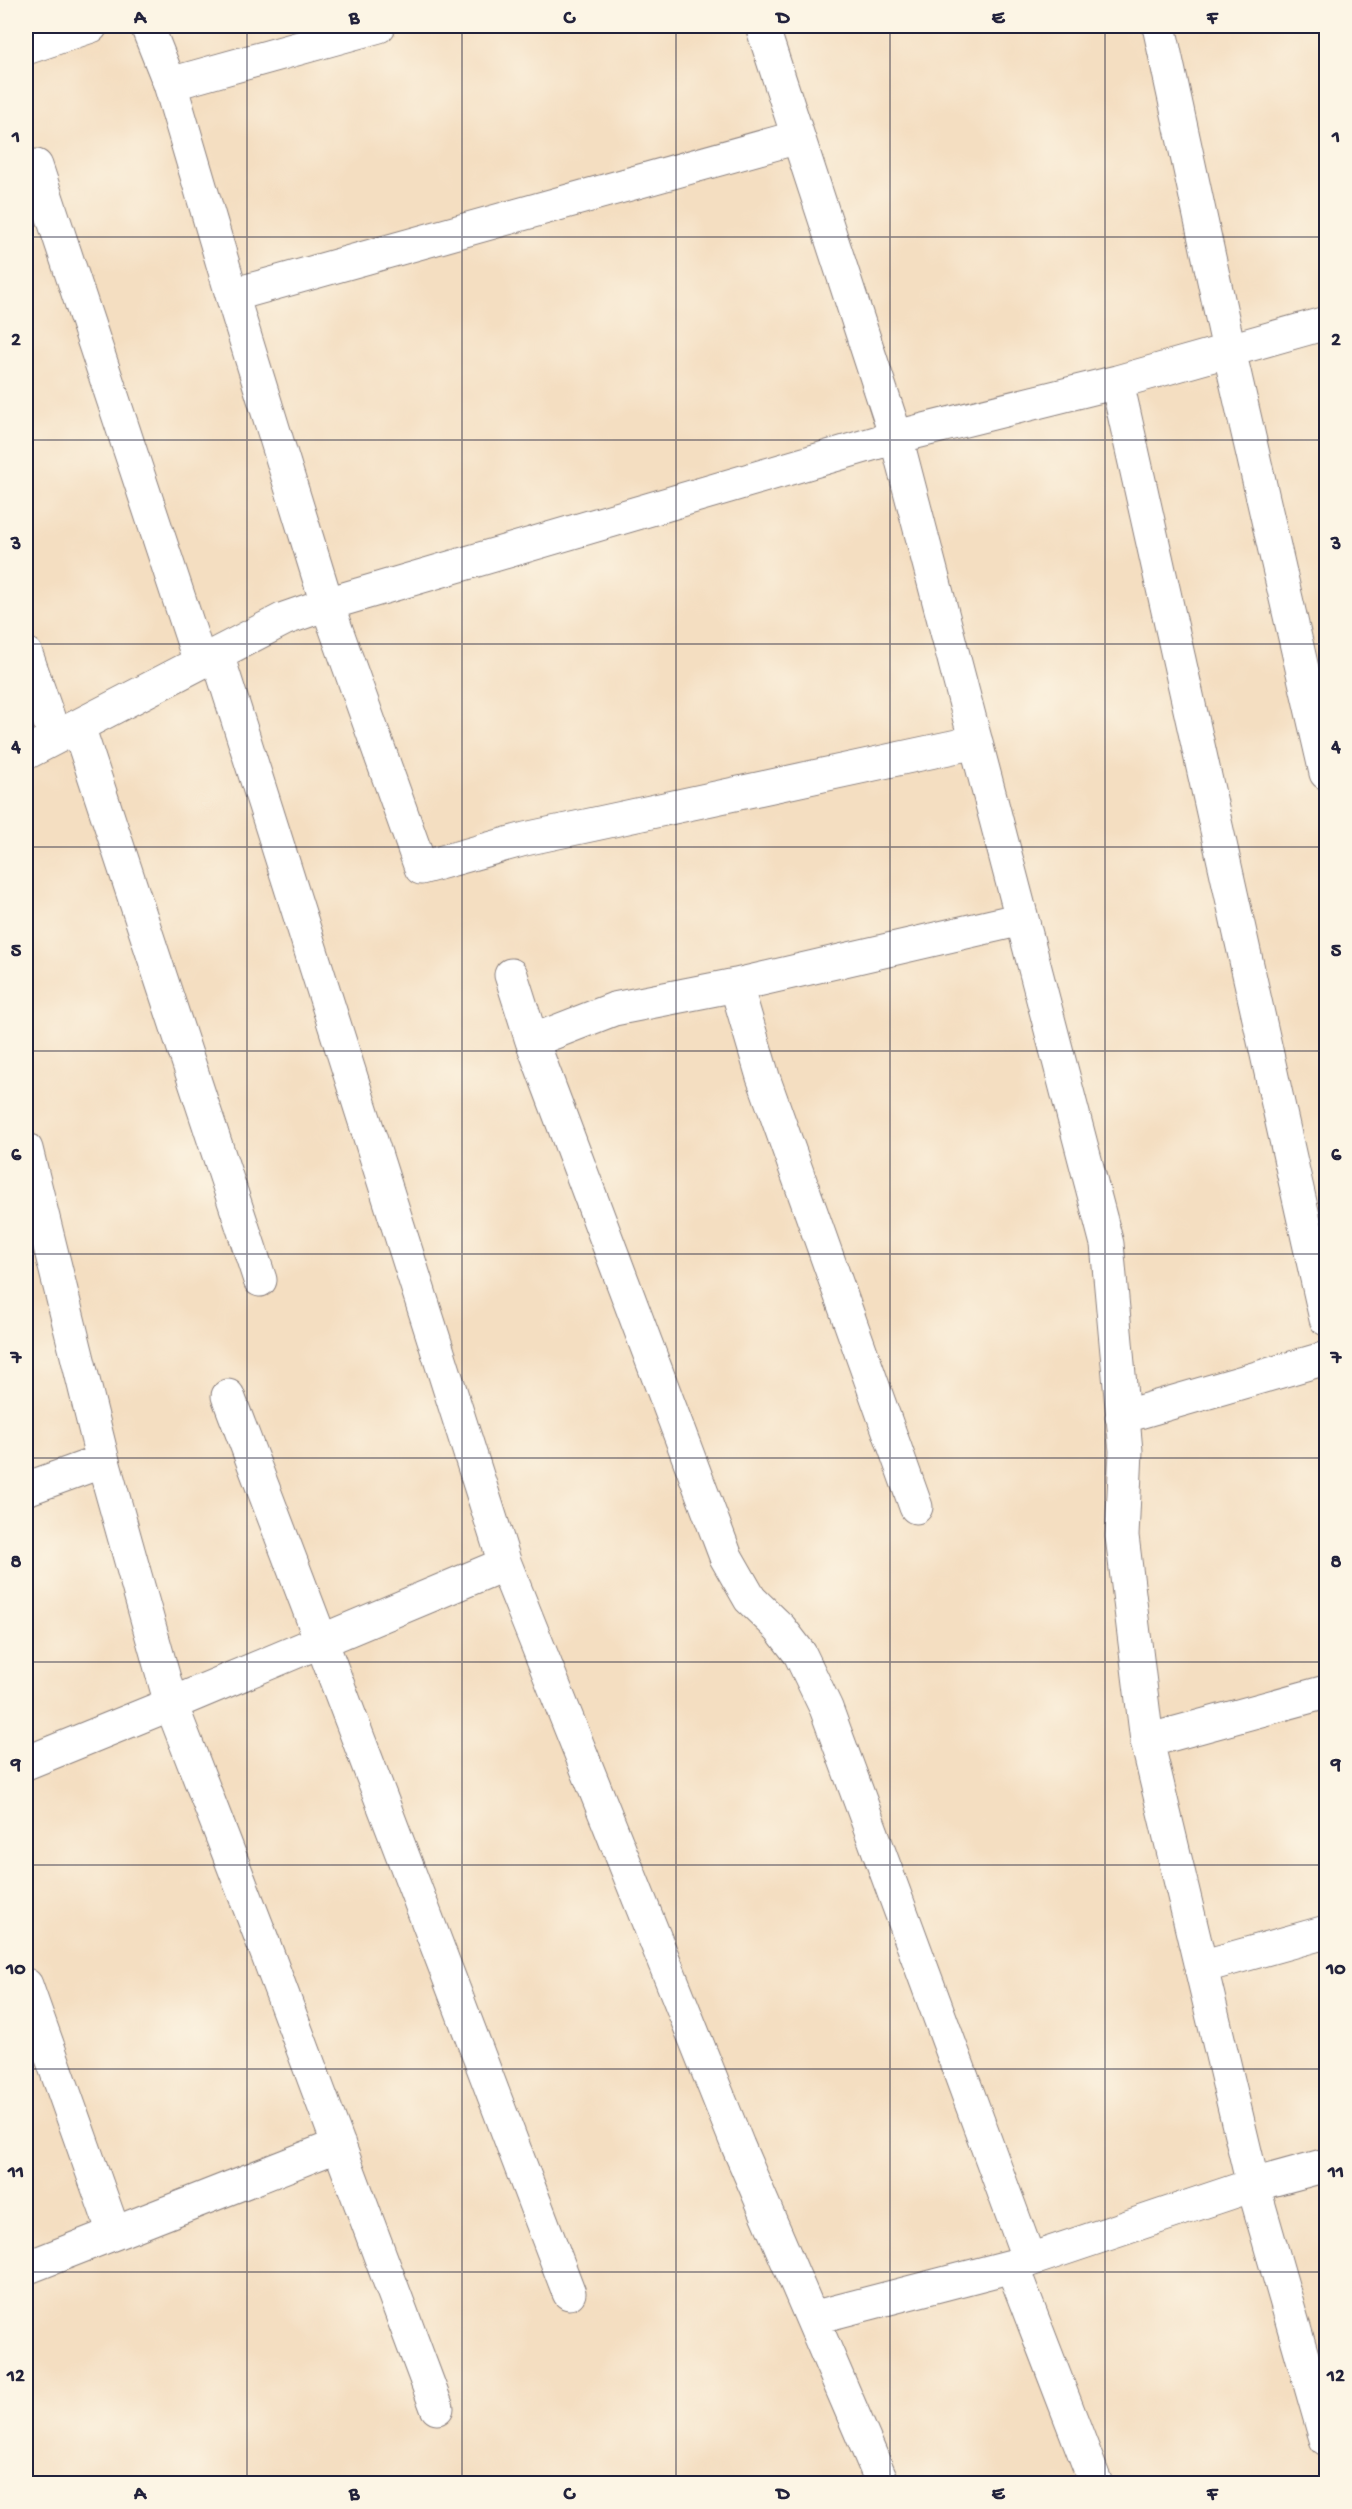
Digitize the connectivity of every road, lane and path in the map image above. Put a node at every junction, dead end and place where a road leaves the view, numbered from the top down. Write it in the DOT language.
graph roads {
  1 [pos="91,26"];
  2 [pos="147,26"];
  3 [pos="379,26"];
  4 [pos="762,26"];
  5 [pos="1159,26"];
  6 [pos="26,48"];
  7 [pos="170,84"];
  8 [pos="798,137"];
  9 [pos="36,166"];
  10 [pos="231,295"];
  11 [pos="1326,323"];
  12 [pos="1229,350"];
  13 [pos="1116,382"];
  14 [pos="896,437"];
  15 [pos="327,604"];
  16 [pos="26,654"];
  17 [pos="209,658"];
  18 [pos="66,731"];
  19 [pos="976,742"];
  20 [pos="26,753"];
  21 [pos="1326,773"];
  22 [pos="1022,919"];
  23 [pos="511,975"];
  24 [pos="736,985"];
  25 [pos="532,1041"];
  26 [pos="26,1149"];
  27 [pos="260,1280"];
  28 [pos="1326,1319"];
  29 [pos="1326,1358"];
  30 [pos="228,1396"];
  31 [pos="1122,1418"];
  32 [pos="103,1461"];
  33 [pos="26,1489"];
  34 [pos="916,1507"];
  35 [pos="505,1564"];
  36 [pos="323,1641"];
  37 [pos="1326,1692"];
  38 [pos="171,1704"];
  39 [pos="1148,1742"];
  40 [pos="26,1763"];
  41 [pos="1326,1932"];
  42 [pos="1201,1967"];
  43 [pos="26,1985"];
  44 [pos="339,2145"];
  45 [pos="1326,2164"];
  46 [pos="1253,2185"];
  47 [pos="114,2233"];
  48 [pos="1021,2263"];
  49 [pos="26,2268"];
  50 [pos="569,2293"];
  51 [pos="812,2318"];
  52 [pos="1318,2375"];
  53 [pos="437,2408"];
  54 [pos="1326,2439"];
  55 [pos="883,2484"];
  56 [pos="1096,2484"];
  1 -- 6 [label="street"];
  2 -- 7 [label="street"];
  3 -- 7 [label="street"];
  4 -- 8 [label="street"];
  5 -- 12 [label="street"];
  7 -- 10 [label="street"];
  8 -- 10 [label="street"];
  8 -- 14 [label="street"];
  9 -- 17 [label="street"];
  10 -- 15 [label="street"];
  11 -- 12 [label="street"];
  12 -- 13 [label="street"];
  12 -- 21 [label="street"];
  13 -- 14 [label="street"];
  13 -- 28 [label="street"];
  14 -- 15 [label="street"];
  14 -- 19 [label="street"];
  15 -- 17 [label="street"];
  15 -- 19 [label="street"];
  16 -- 18 [label="street"];
  17 -- 18 [label="street"];
  17 -- 35 [label="street"];
  18 -- 20 [label="street"];
  18 -- 27 [label="street"];
  19 -- 22 [label="street"];
  22 -- 24 [label="street"];
  22 -- 31 [label="street"];
  23 -- 25 [label="street"];
  24 -- 25 [label="street"];
  24 -- 34 [label="street"];
  25 -- 48 [label="street"];
  26 -- 32 [label="street"];
  29 -- 31 [label="street"];
  30 -- 36 [label="street"];
  31 -- 39 [label="street"];
  32 -- 33 [label="street"];
  32 -- 38 [label="street"];
  35 -- 36 [label="street"];
  35 -- 51 [label="street"];
  36 -- 38 [label="street"];
  36 -- 50 [label="street"];
  37 -- 39 [label="street"];
  38 -- 40 [label="street"];
  38 -- 44 [label="street"];
  39 -- 42 [label="street"];
  41 -- 42 [label="street"];
  42 -- 46 [label="street"];
  43 -- 47 [label="street"];
  44 -- 47 [label="street"];
  44 -- 53 [label="street"];
  45 -- 46 [label="street"];
  46 -- 48 [label="street"];
  46 -- 52 [label="street"];
  47 -- 49 [label="street"];
  48 -- 51 [label="street"];
  48 -- 56 [label="street"];
  51 -- 55 [label="street"];
  52 -- 54 [label="street"];
}
